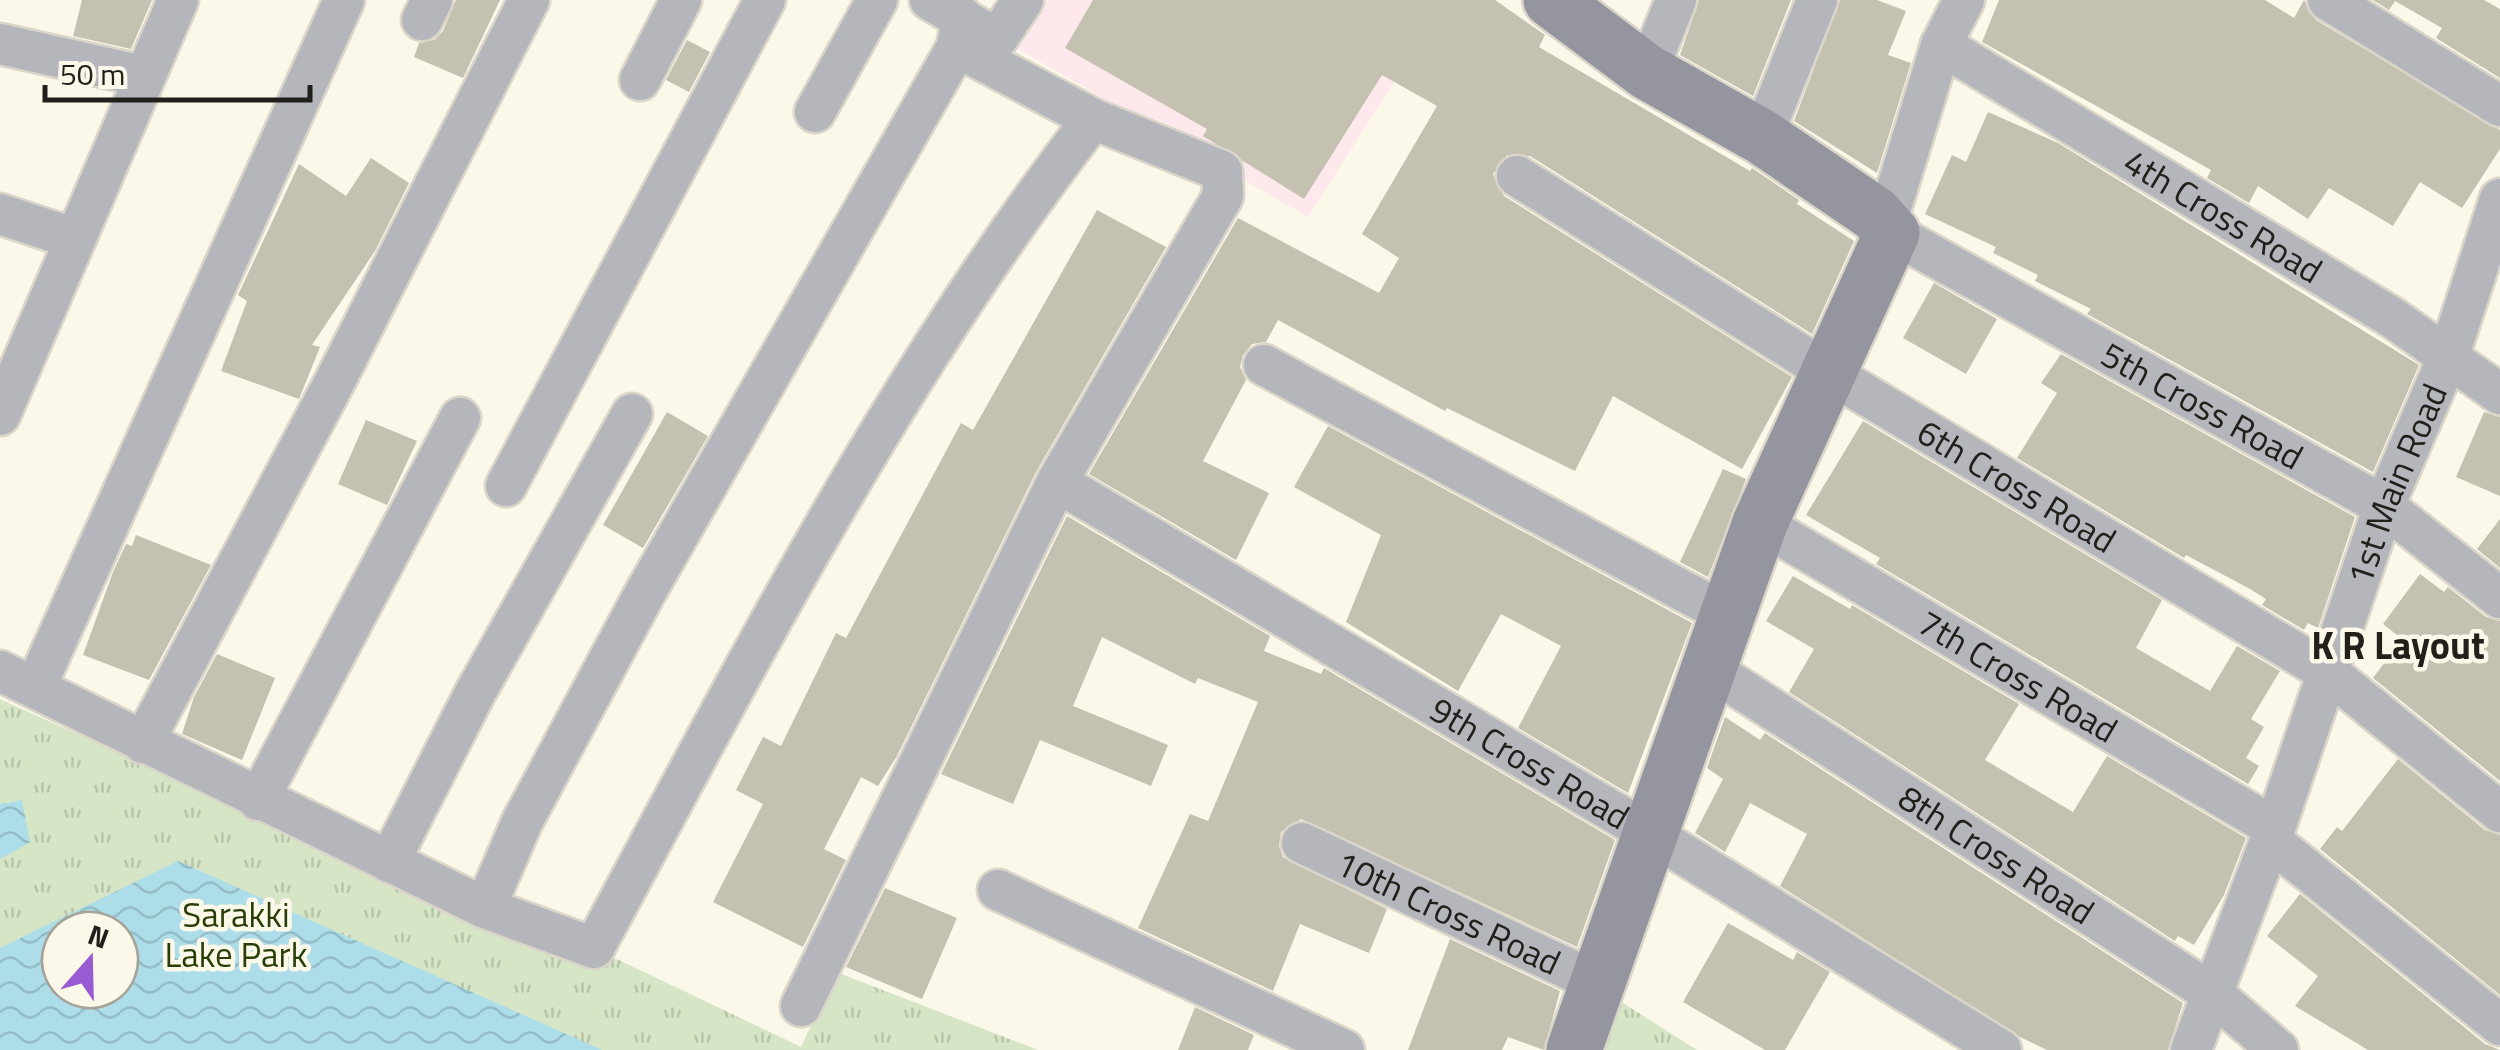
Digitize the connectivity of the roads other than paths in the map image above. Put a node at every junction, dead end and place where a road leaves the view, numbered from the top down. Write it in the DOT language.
graph roads {
  1 [pos="178,0"];
  2 [pos="344,0"];
  3 [pos="529,0"];
  4 [pos="682,0"];
  5 [pos="765,0"];
  6 [pos="877,0"];
  7 [pos="1023,0"];
  8 [pos="1551,0"];
  9 [pos="1676,0"];
  10 [pos="1817,0"];
  11 [pos="1964,0"];
  12 [pos="2328,0"];
  13 [pos="949,21"];
  14 [pos="0,44"];
  15 [pos="1941,45"];
  16 [pos="1647,72"];
  17 [pos="143,76"];
  18 [pos="640,80"];
  19 [pos="2500,106"];
  20 [pos="816,112"];
  21 [pos="1093,119"];
  22 [pos="1762,137"];
  23 [pos="1518,176"];
  24 [pos="2500,200"];
  25 [pos="0,214"];
  26 [pos="1889,228"];
  27 [pos="76,239"];
  28 [pos="2448,356"];
  29 [pos="1264,364"];
  30 [pos="9,372"];
  31 [pos="1831,374"];
  32 [pos="2500,394"];
  33 [pos="632,414"];
  34 [pos="0,415"];
  35 [pos="460,418"];
  36 [pos="1057,482"];
  37 [pos="506,486"];
  38 [pos="2384,506"];
  39 [pos="1760,523"];
  40 [pos="2500,598"];
  41 [pos="1726,614"];
  42 [pos="1707,667"];
  43 [pos="2329,674"];
  44 [pos="18,679"];
  45 [pos="143,742"];
  46 [pos="258,800"];
  47 [pos="2500,812"];
  48 [pos="1649,834"];
  49 [pos="2273,834"];
  50 [pos="1302,842"];
  51 [pos="389,862"];
  52 [pos="998,890"];
  53 [pos="485,908"];
  54 [pos="1596,982"];
  55 [pos="2213,994"];
  56 [pos="801,1006"];
  57 [pos="2500,1025"];
  58 [pos="1344,1050"];
  59 [pos="1574,1050"];
  60 [pos="2001,1050"];
  61 [pos="2191,1050"];
  62 [pos="2278,1050"];
  1 -- 17 [label="street"];
  2 -- 44 [label="street"];
  3 -- 45 [label="street"];
  4 -- 18 [label="street"];
  5 -- 37 [label="street"];
  6 -- 20 [label="street"];
  7 -- 13 [label="street"];
  8 -- 16 [label="street"];
  9 -- 16 [label="street"];
  10 -- 22 [label="street"];
  11 -- 15 [label="street"];
  12 -- 19 [label="street"];
  13 -- 21 [label="street"];
  13 -- 53 [label="street"];
  14 -- 17 [label="street"];
  15 -- 26 [label="street"];
  15 -- 28 [label="street, 4th Cross Road"];
  16 -- 22 [label="street"];
  17 -- 27 [label="street"];
  21 -- 36 [label="street"];
  21 -- 53 [label="street"];
  22 -- 26 [label="street"];
  23 -- 31 [label="street, 6th Cross Road"];
  24 -- 28 [label="street, 1st Main Road"];
  25 -- 27 [label="street"];
  26 -- 31 [label="street"];
  26 -- 38 [label="street, 5th Cross Road"];
  27 -- 30 [label="street"];
  28 -- 32 [label="street, 4th Cross Road"];
  28 -- 38 [label="street, 1st Main Road"];
  29 -- 41 [label="street"];
  30 -- 34 [label="street"];
  31 -- 39 [label="street"];
  31 -- 43 [label="street, 6th Cross Road"];
  33 -- 51 [label="street"];
  35 -- 46 [label="street"];
  36 -- 48 [label="street, 9th Cross Road"];
  36 -- 56 [label="street"];
  38 -- 40 [label="street, 5th Cross Road"];
  38 -- 43 [label="street, 1st Main Road"];
  39 -- 41 [label="street"];
  39 -- 49 [label="street, 7th Cross Road"];
  41 -- 42 [label="street"];
  42 -- 48 [label="street"];
  42 -- 55 [label="street, 8th Cross Road"];
  43 -- 47 [label="street, 6th Cross Road"];
  43 -- 49 [label="street, 1st Main Road"];
  44 -- 45 [label="street"];
  45 -- 46 [label="street"];
  46 -- 51 [label="street"];
  48 -- 54 [label="street"];
  48 -- 60 [label="street, 9th Cross Road"];
  49 -- 55 [label="street, 1st Main Road"];
  49 -- 57 [label="street, 7th Cross Road"];
  50 -- 54 [label="street, 10th Cross Road"];
  51 -- 53 [label="street"];
  52 -- 58 [label="street"];
  54 -- 59 [label="street"];
  55 -- 61 [label="street, 1st Main Road"];
  55 -- 62 [label="street, 8th Cross Road"];
}
